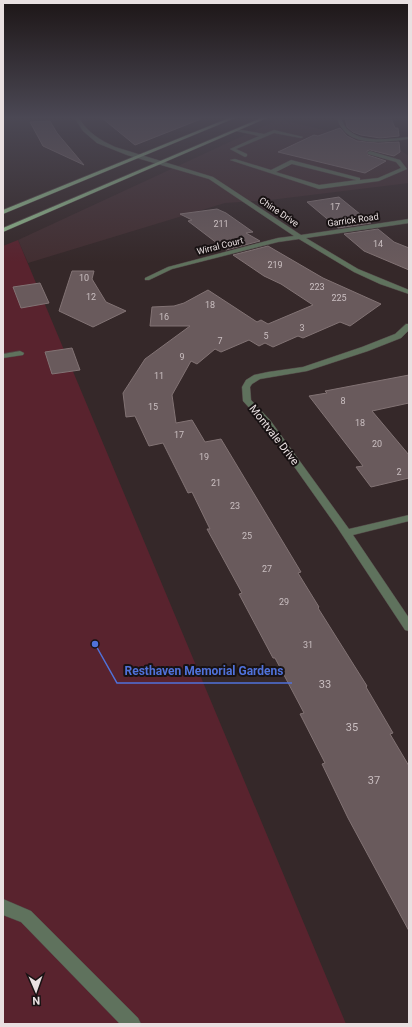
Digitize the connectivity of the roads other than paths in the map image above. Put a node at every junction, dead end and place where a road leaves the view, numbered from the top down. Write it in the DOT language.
graph roads {
  1 [pos="114,166"];
  2 [pos="154,166"];
  3 [pos="172,166"];
  4 [pos="252,166"];
  5 [pos="284,166"];
  6 [pos="306,166"];
  7 [pos="402,166"];
  8 [pos="272,172"];
  9 [pos="364,181"];
  10 [pos="3,212"];
  11 [pos="409,221"];
  12 [pos="3,230"];
  13 [pos="300,237"];
  14 [pos="147,279"];
  15 [pos="409,292"];
  16 [pos="409,326"];
  17 [pos="20,352"];
  18 [pos="3,356"];
  19 [pos="409,518"];
  20 [pos="346,533"];
  21 [pos="409,627"];
  22 [pos="3,906"];
  23 [pos="132,1024"];
  1 -- 10 [label="main road"];
  2 -- 12 [label="main road"];
  3 -- 13 [label="street, Chine Drive"];
  4 -- 8 [label="street"];
  5 -- 8 [label="street"];
  6 -- 9 [label="street"];
  7 -- 9 [label="street"];
  8 -- 9 [label="street"];
  11 -- 13 [label="street, Garrick Road"];
  13 -- 14 [label="street, Wirral Court"];
  13 -- 15 [label="street, Chine Drive"];
  16 -- 20 [label="street, Montvale Drive"];
  17 -- 18 [label="street"];
  19 -- 20 [label="street"];
  20 -- 21 [label="street, Montvale Drive"];
  22 -- 23 [label="street"];
}
